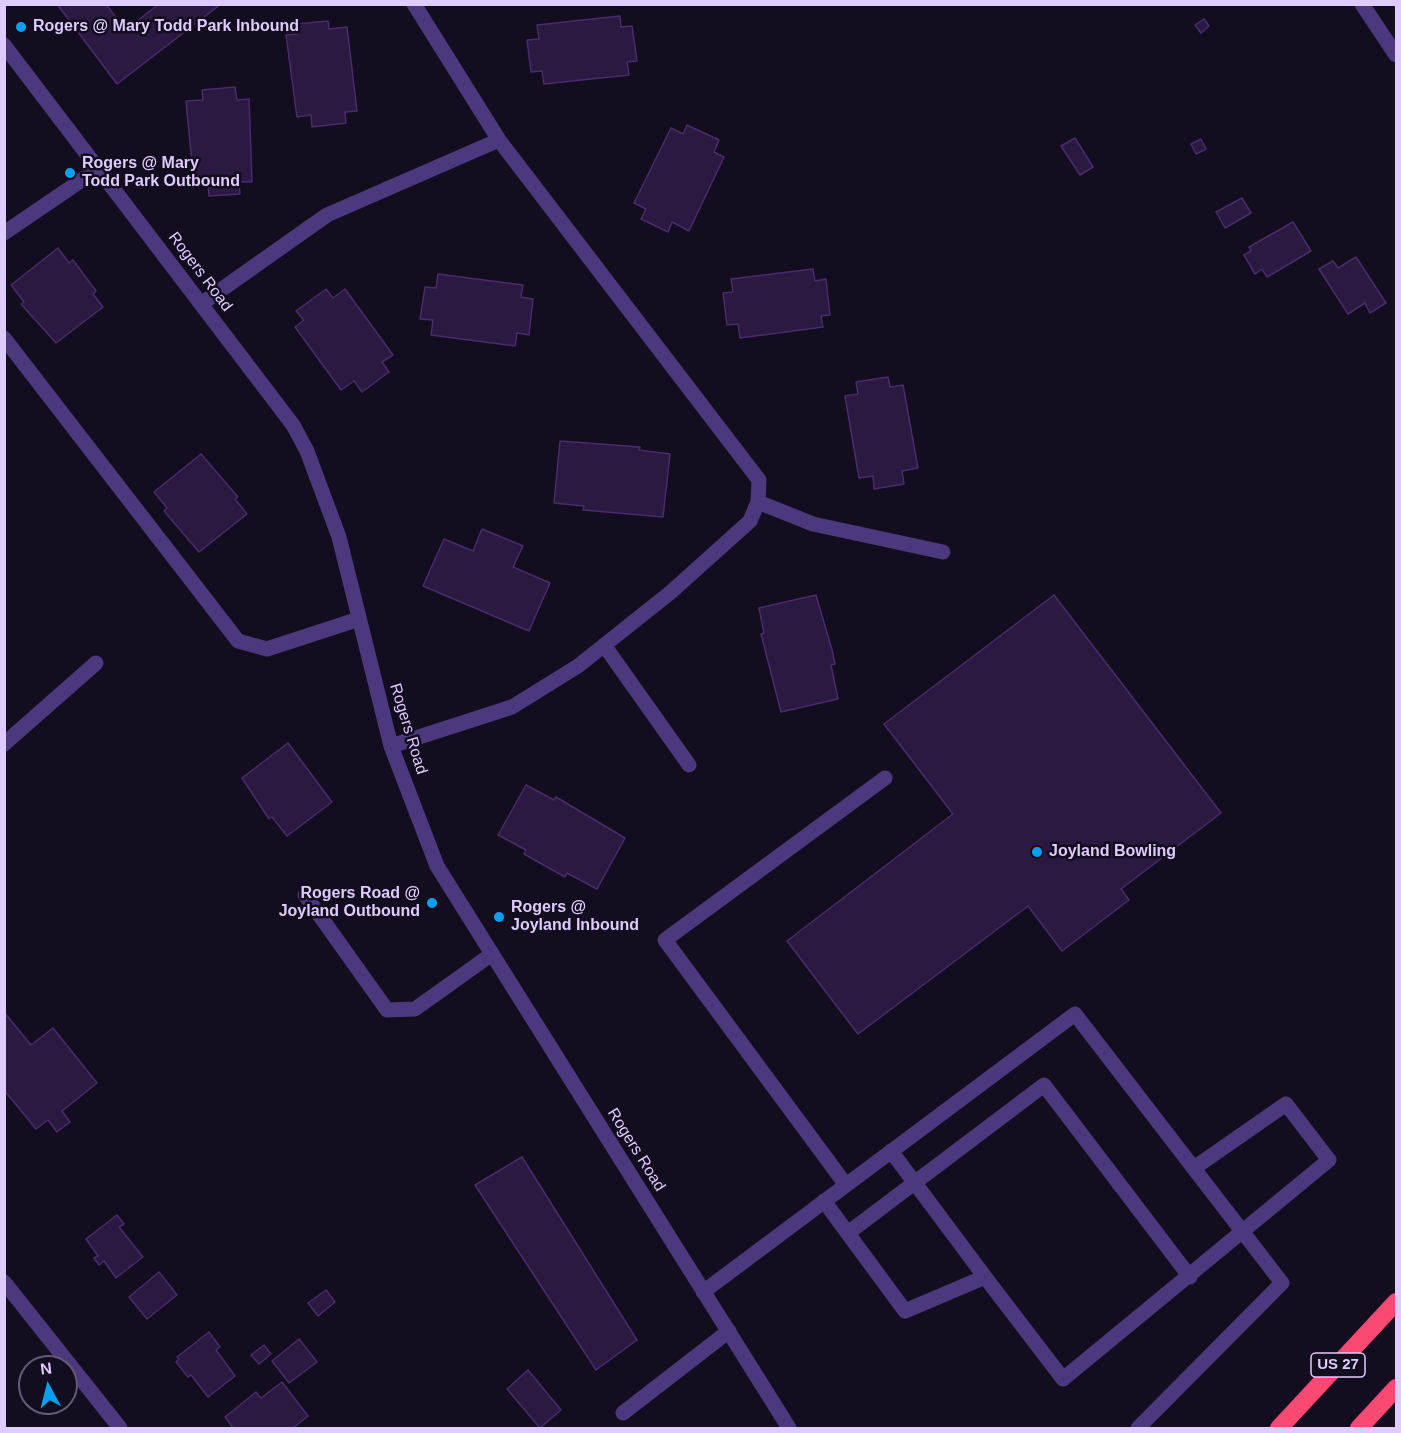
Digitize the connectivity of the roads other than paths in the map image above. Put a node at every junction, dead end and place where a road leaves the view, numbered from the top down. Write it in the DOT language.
graph roads {
  1 [pos="414,4"];
  2 [pos="1362,4"];
  3 [pos="4,45"];
  4 [pos="1396,55"];
  5 [pos="499,140"];
  6 [pos="98,169"];
  7 [pos="4,233"];
  8 [pos="201,304"];
  9 [pos="4,338"];
  10 [pos="758,502"];
  11 [pos="943,552"];
  12 [pos="359,619"];
  13 [pos="604,645"];
  14 [pos="96,663"];
  15 [pos="4,744"];
  16 [pos="391,747"];
  17 [pos="689,765"];
  18 [pos="885,778"];
  19 [pos="305,895"];
  20 [pos="492,954"];
  21 [pos="891,1151"];
  22 [pos="1194,1168"];
  23 [pos="916,1184"];
  24 [pos="846,1185"];
  25 [pos="824,1202"];
  26 [pos="848,1233"];
  27 [pos="1244,1233"];
  28 [pos="985,1277"];
  29 [pos="1190,1277"];
  30 [pos="4,1282"];
  31 [pos="703,1292"];
  32 [pos="1396,1302"];
  33 [pos="729,1331"];
  34 [pos="1396,1388"];
  35 [pos="623,1413"];
  36 [pos="120,1428"];
  37 [pos="789,1428"];
  38 [pos="1138,1428"];
  39 [pos="1279,1428"];
  40 [pos="1359,1428"];
  1 -- 5 [label="street"];
  2 -- 4 [label="street"];
  3 -- 6 [label="street, Rogers Road"];
  5 -- 8 [label="street"];
  5 -- 10 [label="street"];
  6 -- 7 [label="street"];
  6 -- 8 [label="street, Rogers Road"];
  8 -- 12 [label="street, Rogers Road"];
  9 -- 12 [label="street"];
  10 -- 11 [label="street"];
  10 -- 13 [label="street"];
  12 -- 16 [label="street, Rogers Road"];
  13 -- 16 [label="street"];
  13 -- 17 [label="street"];
  14 -- 15 [label="street"];
  16 -- 20 [label="street, Rogers Road"];
  18 -- 24 [label="street"];
  19 -- 20 [label="street"];
  20 -- 31 [label="street, Rogers Road"];
  21 -- 22 [label="street"];
  21 -- 23 [label="street"];
  21 -- 24 [label="street"];
  22 -- 27 [label="street"];
  22 -- 27 [label="street"];
  23 -- 26 [label="street"];
  23 -- 28 [label="street"];
  23 -- 29 [label="street"];
  24 -- 25 [label="street"];
  25 -- 26 [label="street"];
  25 -- 31 [label="street"];
  26 -- 28 [label="street"];
  27 -- 29 [label="street"];
  27 -- 38 [label="street"];
  28 -- 29 [label="street"];
  30 -- 36 [label="street"];
  31 -- 33 [label="street, Rogers Road"];
  32 -- 39 [label="highway, US 27"];
  33 -- 35 [label="street"];
  33 -- 37 [label="street, Rogers Road"];
  34 -- 40 [label="highway"];
}
